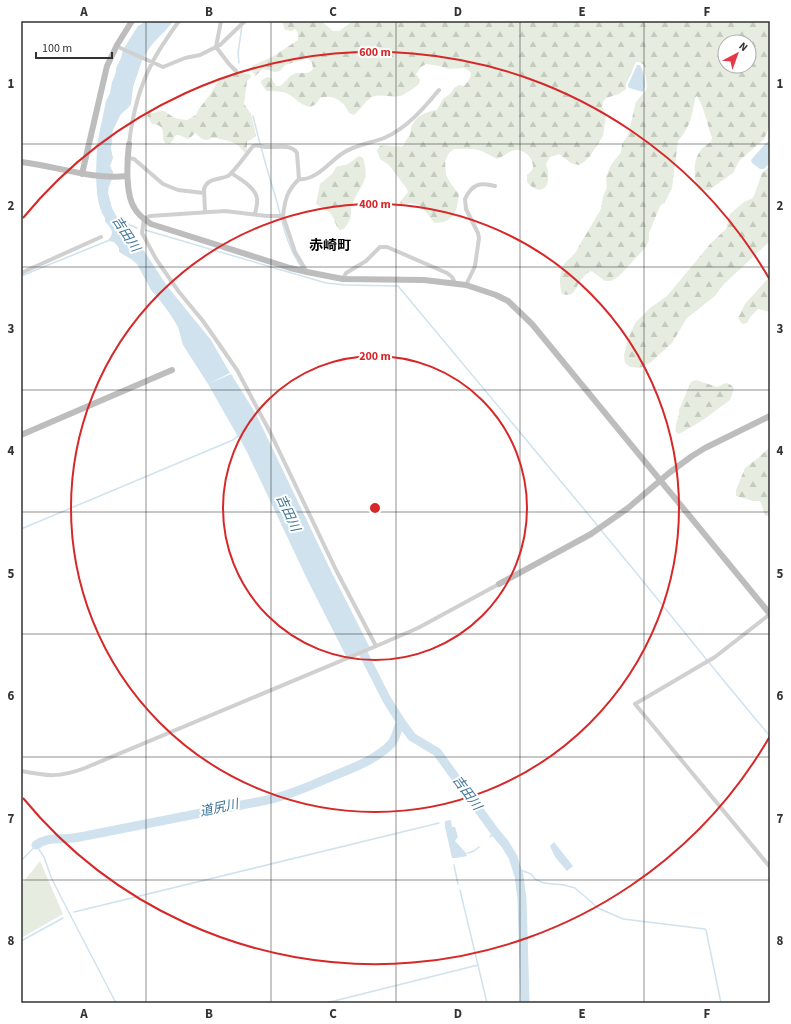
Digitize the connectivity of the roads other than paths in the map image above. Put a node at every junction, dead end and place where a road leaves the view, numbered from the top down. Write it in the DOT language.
graph roads {
  1 [pos="132,21"];
  2 [pos="179,21"];
  3 [pos="221,21"];
  4 [pos="245,22"];
  5 [pos="118,46"];
  6 [pos="216,48"];
  7 [pos="151,62"];
  8 [pos="236,71"];
  9 [pos="439,90"];
  10 [pos="129,144"];
  11 [pos="128,158"];
  12 [pos="21,162"];
  13 [pos="231,173"];
  14 [pos="82,174"];
  15 [pos="125,177"];
  16 [pos="299,179"];
  17 [pos="495,186"];
  18 [pos="204,193"];
  19 [pos="205,212"];
  20 [pos="255,214"];
  21 [pos="280,216"];
  22 [pos="144,219"];
  23 [pos="101,238"];
  24 [pos="21,272"];
  25 [pos="307,272"];
  26 [pos="343,279"];
  27 [pos="455,283"];
  28 [pos="466,285"];
  29 [pos="172,370"];
  30 [pos="770,416"];
  31 [pos="21,435"];
  32 [pos="661,481"];
  33 [pos="499,584"];
  34 [pos="770,614"];
  35 [pos="375,647"];
  36 [pos="21,771"];
  37 [pos="770,866"];
  1 -- 5 [label="street"];
  2 -- 7 [label="street"];
  3 -- 6 [label="street"];
  4 -- 6 [label="street"];
  5 -- 7 [label="street"];
  5 -- 14 [label="street"];
  6 -- 7 [label="street"];
  6 -- 8 [label="street"];
  7 -- 10 [label="street"];
  9 -- 16 [label="street"];
  10 -- 11 [label="street"];
  11 -- 15 [label="street"];
  11 -- 18 [label="street"];
  12 -- 14 [label="street"];
  13 -- 16 [label="street"];
  13 -- 18 [label="street"];
  13 -- 20 [label="street"];
  14 -- 15 [label="street"];
  15 -- 22 [label="street"];
  16 -- 21 [label="street"];
  17 -- 28 [label="street"];
  18 -- 19 [label="street"];
  19 -- 20 [label="street"];
  19 -- 22 [label="street"];
  20 -- 21 [label="street"];
  21 -- 25 [label="street"];
  22 -- 25 [label="street"];
  22 -- 35 [label="street"];
  23 -- 24 [label="street"];
  25 -- 26 [label="street"];
  26 -- 27 [label="street"];
  26 -- 27 [label="street"];
  27 -- 28 [label="street"];
  28 -- 32 [label="street"];
  29 -- 31 [label="street"];
  30 -- 32 [label="street"];
  32 -- 33 [label="street"];
  32 -- 34 [label="street"];
  33 -- 35 [label="street"];
  34 -- 37 [label="street"];
  35 -- 36 [label="street"];
}
